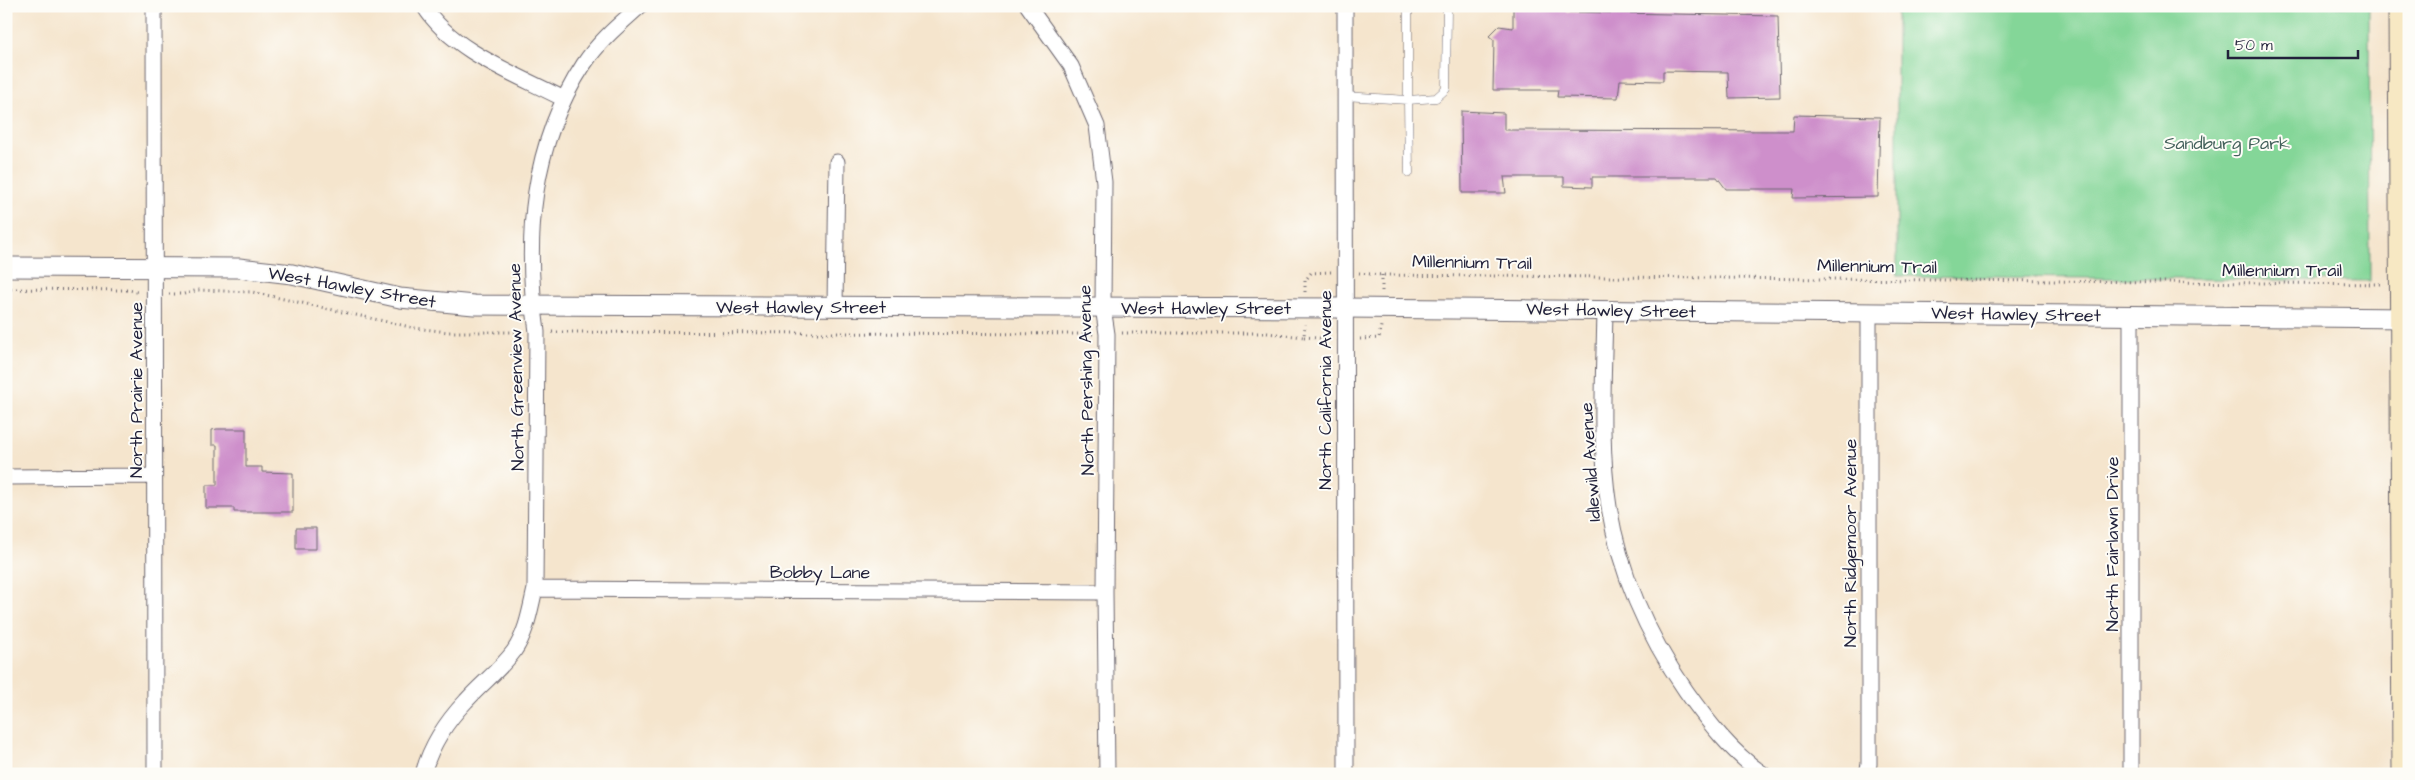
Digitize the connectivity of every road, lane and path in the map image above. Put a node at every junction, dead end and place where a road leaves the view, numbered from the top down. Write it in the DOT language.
graph roads {
  1 [pos="154,6"];
  2 [pos="424,6"];
  3 [pos="640,6"];
  4 [pos="1028,6"];
  5 [pos="1344,6"];
  6 [pos="1408,6"];
  7 [pos="1447,6"];
  8 [pos="2400,6"];
  9 [pos="1344,96"];
  10 [pos="564,98"];
  11 [pos="1408,100"];
  12 [pos="837,162"];
  13 [pos="1409,173"];
  14 [pos="154,266"];
  15 [pos="6,267"];
  16 [pos="1321,272"];
  17 [pos="1372,273"];
  18 [pos="1382,275"];
  19 [pos="1305,281"];
  20 [pos="1382,283"];
  21 [pos="2381,284"];
  22 [pos="533,306"];
  23 [pos="835,307"];
  24 [pos="1103,307"];
  25 [pos="1344,308"];
  26 [pos="1605,310"];
  27 [pos="1869,312"];
  28 [pos="2131,315"];
  29 [pos="2405,318"];
  30 [pos="1381,332"];
  31 [pos="1304,337"];
  32 [pos="1320,339"];
  33 [pos="1373,339"];
  34 [pos="154,476"];
  35 [pos="6,477"];
  36 [pos="535,589"];
  37 [pos="1105,592"];
  38 [pos="155,774"];
  39 [pos="423,774"];
  40 [pos="1107,774"];
  41 [pos="1346,774"];
  42 [pos="1763,774"];
  43 [pos="1867,774"];
  44 [pos="2131,774"];
  45 [pos="2403,774"];
  1 -- 14 [label="street, North Prairie Avenue"];
  2 -- 10 [label="street"];
  3 -- 10 [label="street, North Greenview Avenue"];
  4 -- 24 [label="street, North Pershing Avenue"];
  5 -- 9 [label="street, North California Avenue"];
  6 -- 11 [label="lane"];
  7 -- 11 [label="lane"];
  8 -- 29 [label="main road"];
  9 -- 11 [label="lane"];
  9 -- 25 [label="street, North California Avenue"];
  10 -- 22 [label="street, North Greenview Avenue"];
  11 -- 13 [label="lane"];
  12 -- 23 [label="street"];
  14 -- 15 [label="street, West Hawley Street"];
  14 -- 22 [label="street, West Hawley Street"];
  14 -- 34 [label="street, North Prairie Avenue"];
  16 -- 19 [label="path"];
  17 -- 18 [label="path, Millennium Trail"];
  18 -- 20 [label="path"];
  18 -- 21 [label="path, Millennium Trail"];
  22 -- 23 [label="street, West Hawley Street"];
  22 -- 36 [label="street, North Greenview Avenue"];
  23 -- 24 [label="street, West Hawley Street"];
  24 -- 25 [label="street, West Hawley Street"];
  24 -- 37 [label="street, North Pershing Avenue"];
  25 -- 26 [label="street, West Hawley Street"];
  25 -- 41 [label="street, North California Avenue"];
  26 -- 27 [label="street, West Hawley Street"];
  26 -- 42 [label="street, Idlewild Avenue"];
  27 -- 28 [label="street, West Hawley Street"];
  27 -- 43 [label="street, North Ridgemoor Avenue"];
  28 -- 29 [label="street, West Hawley Street"];
  28 -- 44 [label="street, North Fairlawn Drive"];
  29 -- 45 [label="main road"];
  30 -- 33 [label="path"];
  31 -- 32 [label="path"];
  34 -- 35 [label="street"];
  34 -- 38 [label="street, North Prairie Avenue"];
  36 -- 37 [label="street, Bobby Lane"];
  36 -- 39 [label="street, North Greenview Avenue"];
  37 -- 40 [label="street, North Pershing Avenue"];
}
